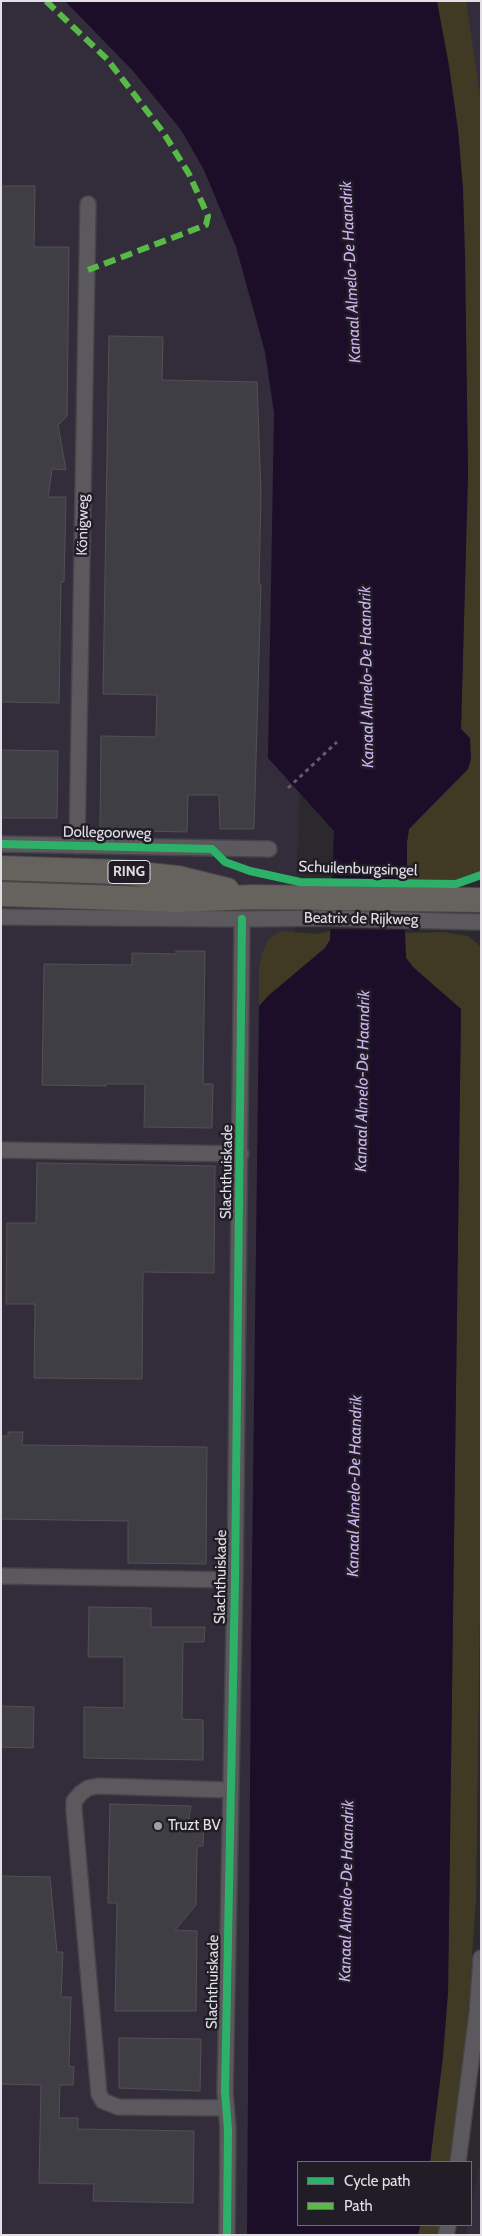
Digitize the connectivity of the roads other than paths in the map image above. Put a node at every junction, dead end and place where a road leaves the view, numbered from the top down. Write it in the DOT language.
graph roads {
  1 [pos="88,204"];
  2 [pos="1,844"];
  3 [pos="76,846"];
  4 [pos="269,849"];
  5 [pos="1,868"];
  6 [pos="1,894"];
  7 [pos="253,897"];
  8 [pos="481,900"];
  9 [pos="325,908"];
  10 [pos="414,909"];
  11 [pos="1,917"];
  12 [pos="242,920"];
  13 [pos="481,922"];
  14 [pos="1,1150"];
  15 [pos="241,1154"];
  16 [pos="1,1576"];
  17 [pos="235,1580"];
  18 [pos="230,1790"];
  19 [pos="481,1958"];
  20 [pos="226,2108"];
  21 [pos="458,2161"];
  22 [pos="227,2235"];
  1 -- 3 [label="street, Königweg"];
  2 -- 3 [label="street, Dollegoorweg"];
  3 -- 4 [label="street, Dollegoorweg"];
  5 -- 7 [label="main road, Schuilenburgsingel / RING"];
  6 -- 7 [label="main road, Schuilenburgsingel / RING"];
  7 -- 9 [label="main road, Schuilenburgsingel / RING"];
  8 -- 10 [label="main road, Schuilenburgsingel / RING"];
  9 -- 10 [label="main road, Schuilenburgsingel / RING"];
  9 -- 12 [label="street, Beatrix de Rijkweg"];
  10 -- 13 [label="street, Beatrix de Rijkweg"];
  11 -- 12 [label="street"];
  12 -- 15 [label="street, Slachthuiskade"];
  14 -- 15 [label="street, Slachthuiskade"];
  15 -- 17 [label="street, Slachthuiskade"];
  16 -- 17 [label="street, Slachthuiskade"];
  17 -- 18 [label="street, Slachthuiskade"];
  18 -- 20 [label="street, Slachthuiskade"];
  18 -- 20 [label="street"];
  19 -- 21 [label="street"];
  20 -- 22 [label="street, Slachthuiskade"];
}
